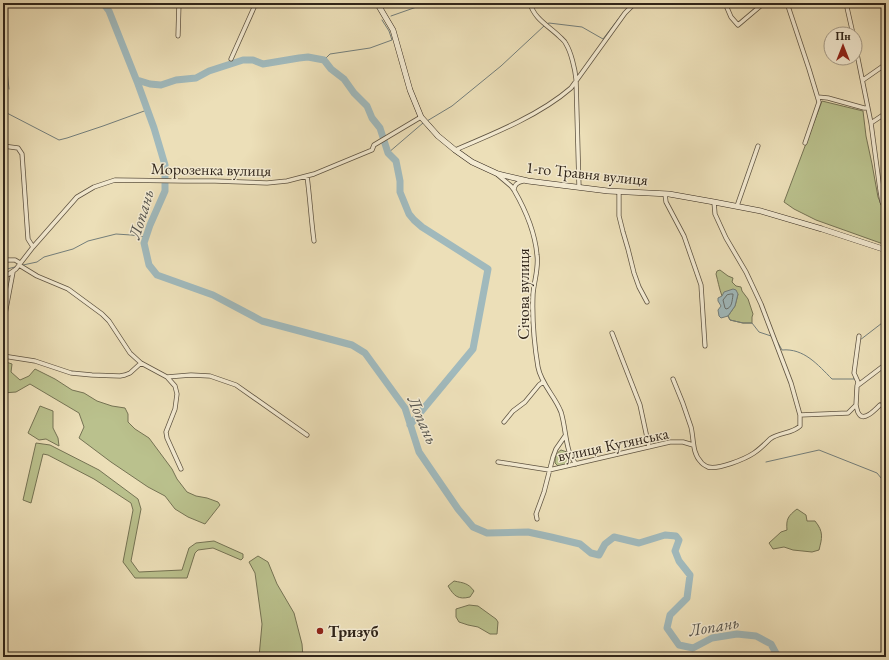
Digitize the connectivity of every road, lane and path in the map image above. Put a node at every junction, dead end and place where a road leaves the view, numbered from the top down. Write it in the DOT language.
graph roads {
  1 [pos="179,3"];
  2 [pos="256,3"];
  3 [pos="377,3"];
  4 [pos="530,3"];
  5 [pos="635,3"];
  6 [pos="724,3"];
  7 [pos="764,3"];
  8 [pos="787,3"];
  9 [pos="846,3"];
  10 [pos="851,26"];
  11 [pos="178,36"];
  12 [pos="231,59"];
  13 [pos="886,64"];
  14 [pos="860,66"];
  15 [pos="576,79"];
  16 [pos="863,80"];
  17 [pos="818,97"];
  18 [pos="868,108"];
  19 [pos="886,113"];
  20 [pos="421,117"];
  21 [pos="871,123"];
  22 [pos="805,143"];
  23 [pos="3,146"];
  24 [pos="758,146"];
  25 [pos="455,150"];
  26 [pos="498,174"];
  27 [pos="307,176"];
  28 [pos="525,180"];
  29 [pos="886,185"];
  30 [pos="579,187"];
  31 [pos="514,190"];
  32 [pos="880,190"];
  33 [pos="619,192"];
  34 [pos="665,194"];
  35 [pos="714,202"];
  36 [pos="737,206"];
  37 [pos="886,210"];
  38 [pos="314,241"];
  39 [pos="33,247"];
  40 [pos="886,250"];
  41 [pos="3,260"];
  42 [pos="20,264"];
  43 [pos="12,272"];
  44 [pos="3,278"];
  45 [pos="647,302"];
  46 [pos="3,325"];
  47 [pos="612,333"];
  48 [pos="859,336"];
  49 [pos="705,346"];
  50 [pos="3,356"];
  51 [pos="141,364"];
  52 [pos="886,364"];
  53 [pos="167,377"];
  54 [pos="673,379"];
  55 [pos="543,382"];
  56 [pos="857,386"];
  57 [pos="856,405"];
  58 [pos="880,405"];
  59 [pos="800,415"];
  60 [pos="504,422"];
  61 [pos="307,435"];
  62 [pos="566,436"];
  63 [pos="693,445"];
  64 [pos="649,447"];
  65 [pos="498,462"];
  66 [pos="576,464"];
  67 [pos="181,469"];
  68 [pos="549,470"];
  69 [pos="537,519"];
  1 -- 11 [label="street"];
  2 -- 12 [label="street"];
  3 -- 20 [label="street, 1-го Травня вулиця"];
  4 -- 15 [label="street"];
  5 -- 15 [label="street"];
  6 -- 7 [label="street"];
  8 -- 17 [label="street"];
  9 -- 10 [label="street"];
  13 -- 16 [label="street"];
  14 -- 16 [label="street"];
  15 -- 25 [label="street"];
  15 -- 30 [label="street"];
  16 -- 18 [label="street"];
  17 -- 18 [label="street"];
  17 -- 22 [label="street"];
  18 -- 21 [label="street"];
  19 -- 21 [label="street"];
  20 -- 25 [label="street, 1-го Травня вулиця"];
  20 -- 27 [label="street, Морозенка вулиця"];
  21 -- 32 [label="street"];
  23 -- 39 [label="street"];
  24 -- 36 [label="street"];
  25 -- 26 [label="street, 1-го Травня вулиця"];
  26 -- 28 [label="street, 1-го Травня вулиця"];
  26 -- 31 [label="street, Січова вулиця"];
  27 -- 38 [label="street"];
  27 -- 39 [label="street, Морозенка вулиця"];
  28 -- 30 [label="street, 1-го Травня вулиця"];
  28 -- 31 [label="street"];
  29 -- 32 [label="street"];
  30 -- 33 [label="street, 1-го Травня вулиця"];
  31 -- 55 [label="street, Січова вулиця"];
  32 -- 37 [label="street"];
  33 -- 34 [label="street, 1-го Травня вулиця"];
  33 -- 45 [label="street"];
  34 -- 35 [label="street, 1-го Травня вулиця"];
  34 -- 49 [label="street"];
  35 -- 36 [label="street, 1-го Травня вулиця"];
  35 -- 59 [label="street"];
  36 -- 40 [label="street, 1-го Травня вулиця"];
  39 -- 42 [label="street, Морозенка вулиця"];
  41 -- 42 [label="street"];
  42 -- 43 [label="street, Морозенка вулиця"];
  42 -- 51 [label="street"];
  43 -- 44 [label="street, Морозенка вулиця"];
  43 -- 46 [label="street"];
  47 -- 64 [label="street"];
  48 -- 56 [label="street"];
  50 -- 51 [label="street"];
  51 -- 53 [label="street"];
  52 -- 56 [label="street"];
  53 -- 61 [label="street"];
  53 -- 67 [label="street"];
  54 -- 63 [label="street"];
  55 -- 60 [label="street"];
  55 -- 62 [label="street, Січова вулиця"];
  56 -- 57 [label="street"];
  57 -- 58 [label="street"];
  57 -- 59 [label="street"];
  59 -- 63 [label="street, вулиця Кутянська"];
  62 -- 66 [label="street, Січова вулиця"];
  62 -- 68 [label="street"];
  63 -- 64 [label="street, вулиця Кутянська"];
  64 -- 66 [label="street, вулиця Кутянська"];
  65 -- 68 [label="street, вулиця Кутянська"];
  66 -- 68 [label="street, вулиця Кутянська"];
  68 -- 69 [label="street"];
}
